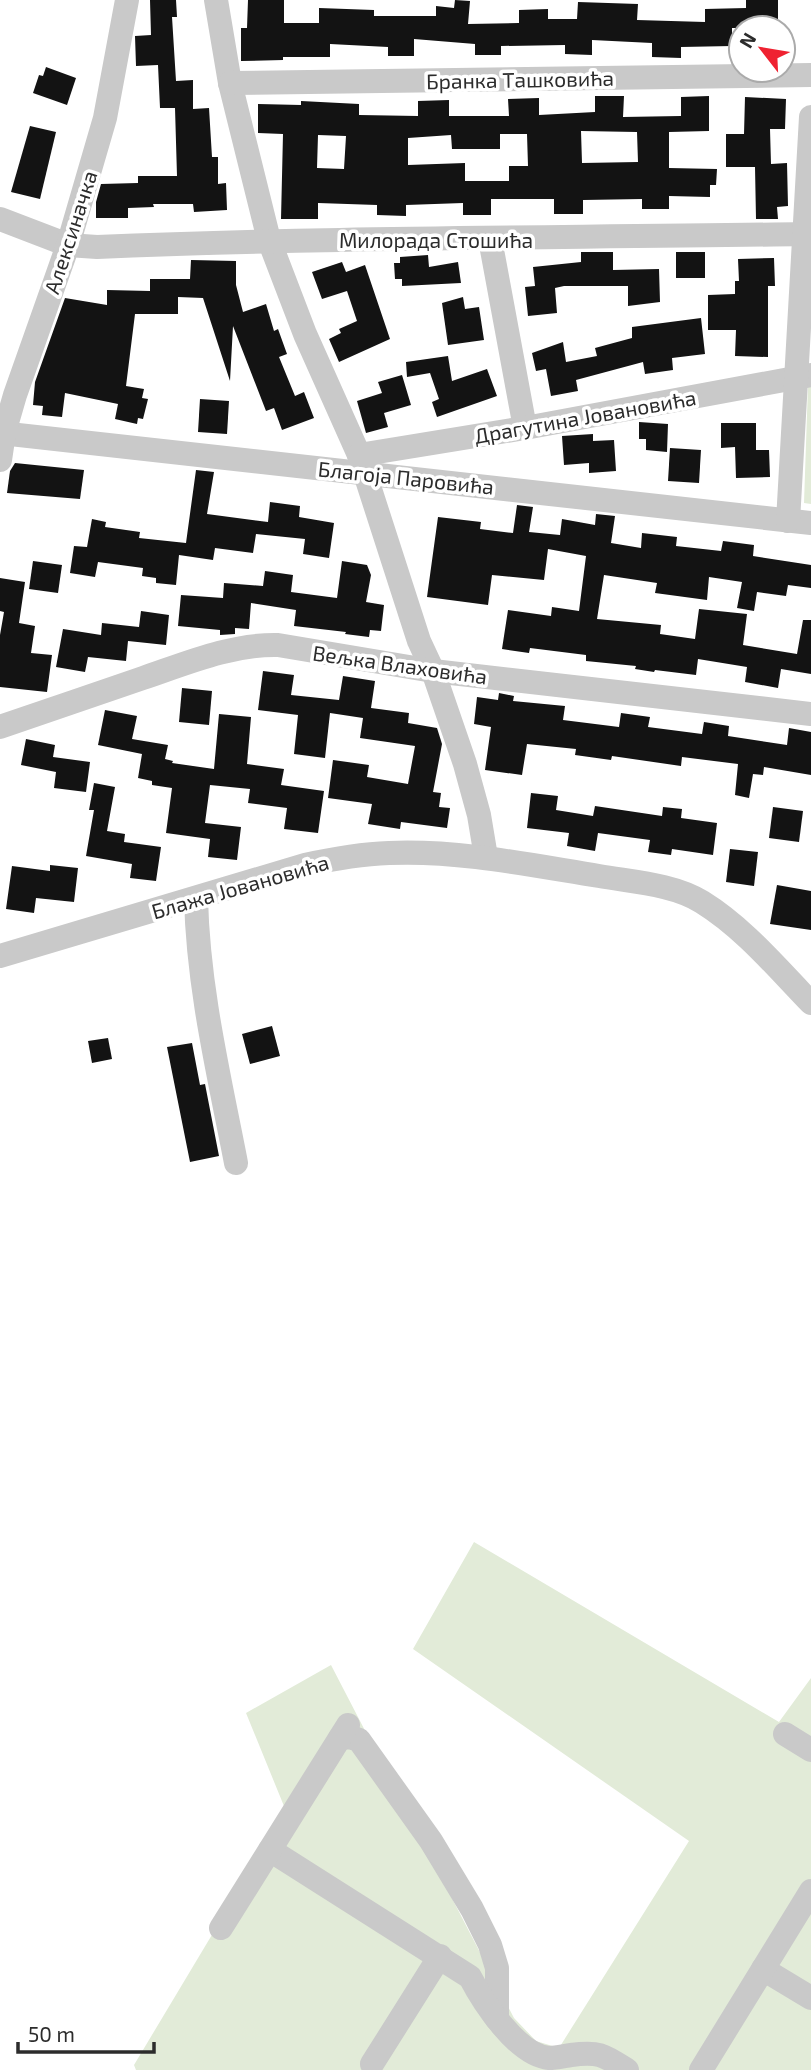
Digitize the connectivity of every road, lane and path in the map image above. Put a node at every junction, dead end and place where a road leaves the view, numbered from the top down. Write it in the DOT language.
graph roads {
  1 [pos="127,0"];
  2 [pos="216,0"];
  3 [pos="811,75"];
  4 [pos="230,83"];
  5 [pos="811,117"];
  6 [pos="0,219"];
  7 [pos="804,234"];
  8 [pos="490,239"];
  9 [pos="269,240"];
  10 [pos="68,245"];
  11 [pos="804,377"];
  12 [pos="525,428"];
  13 [pos="2,433"];
  14 [pos="0,460"];
  15 [pos="362,464"];
  16 [pos="800,522"];
  17 [pos="433,671"];
  18 [pos="811,714"];
  19 [pos="0,727"];
  20 [pos="486,857"];
  21 [pos="196,898"];
  22 [pos="0,956"];
  23 [pos="811,1003"];
  24 [pos="236,1163"];
  25 [pos="785,1734"];
  26 [pos="811,1750"];
  27 [pos="270,1850"];
  28 [pos="811,1891"];
  29 [pos="221,1928"];
  30 [pos="440,1956"];
  31 [pos="763,1969"];
  32 [pos="811,1997"];
  33 [pos="497,2020"];
  34 [pos="372,2064"];
  35 [pos="627,2070"];
  36 [pos="701,2070"];
  1 -- 10 [label="street, Алексиначка"];
  2 -- 4 [label="street"];
  3 -- 4 [label="street, Бранка Ташковића"];
  4 -- 9 [label="street"];
  5 -- 7 [label="street"];
  6 -- 10 [label="street, Милорада Стошића"];
  7 -- 8 [label="street, Милорада Стошића"];
  7 -- 11 [label="street"];
  8 -- 9 [label="street, Милорада Стошића"];
  8 -- 12 [label="street"];
  9 -- 10 [label="street, Милорада Стошића"];
  9 -- 15 [label="street"];
  10 -- 13 [label="street, Алексиначка"];
  11 -- 12 [label="street, Драгутина Јовановића"];
  11 -- 16 [label="street"];
  12 -- 15 [label="street, Драгутина Јовановића"];
  13 -- 14 [label="street, Алексиначка"];
  13 -- 15 [label="street, Благоја Паровића"];
  15 -- 16 [label="street, Благоја Паровића"];
  15 -- 17 [label="street"];
  17 -- 18 [label="street, Вељка Влаховића"];
  17 -- 19 [label="street, Вељка Влаховића"];
  17 -- 20 [label="street"];
  20 -- 21 [label="street, Блажа Јовановића"];
  20 -- 23 [label="street, Блажа Јовановића"];
  21 -- 22 [label="street, Блажа Јовановића"];
  21 -- 24 [label="street"];
  25 -- 26 [label="street"];
  27 -- 29 [label="street"];
  27 -- 30 [label="street"];
  27 -- 33 [label="street"];
  28 -- 31 [label="street"];
  30 -- 33 [label="street"];
  30 -- 34 [label="street"];
  31 -- 32 [label="street"];
  31 -- 36 [label="street"];
  33 -- 35 [label="street"];
}
